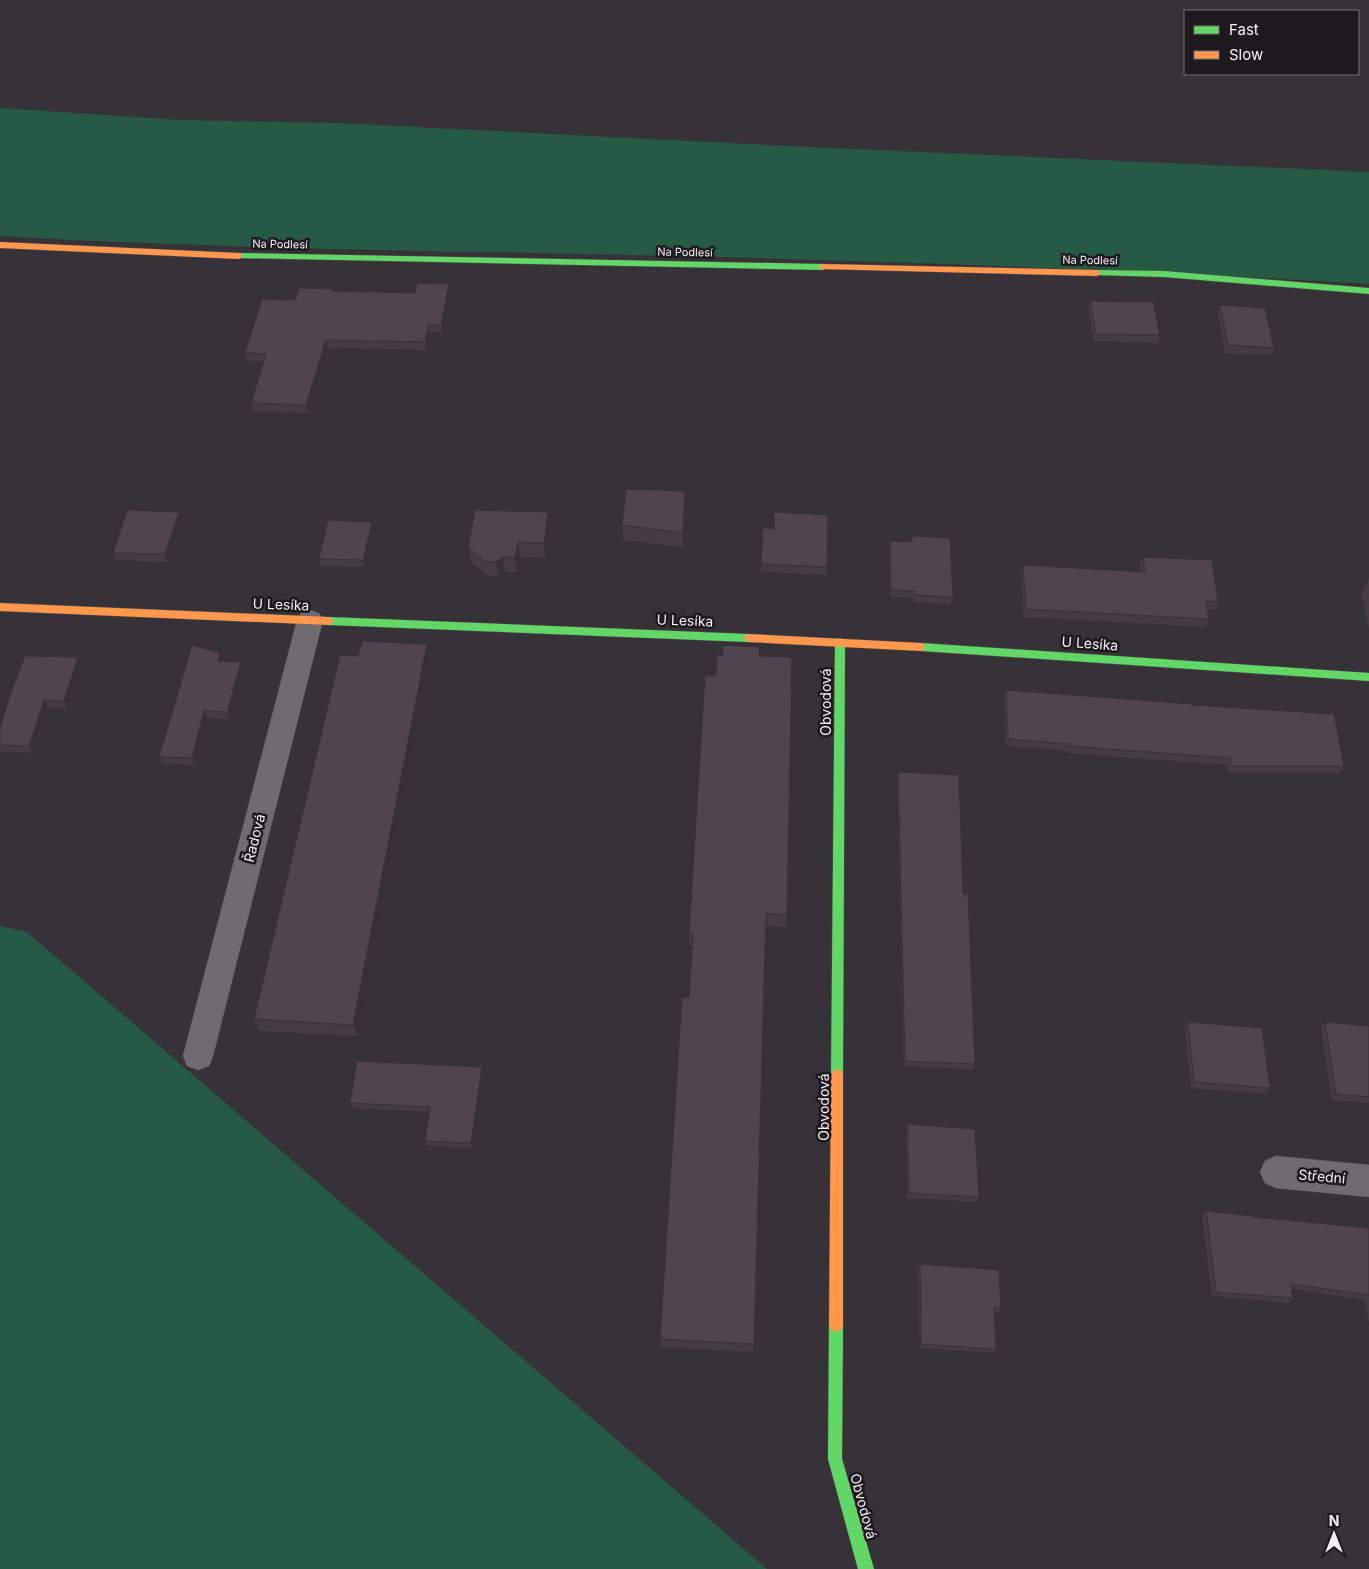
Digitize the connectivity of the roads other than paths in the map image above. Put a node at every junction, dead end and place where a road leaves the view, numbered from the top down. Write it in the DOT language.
graph roads {
  1 [pos="0,245"];
  2 [pos="1369,291"];
  3 [pos="0,607"];
  4 [pos="310,620"];
  5 [pos="840,642"];
  6 [pos="1369,677"];
  7 [pos="198,1056"];
  8 [pos="1276,1172"];
  9 [pos="1369,1181"];
  10 [pos="866,1569"];
  1 -- 2 [label="street, Na Podlesí"];
  3 -- 4 [label="street, U Lesíka"];
  4 -- 5 [label="street, U Lesíka"];
  4 -- 7 [label="street, Řadová"];
  5 -- 6 [label="street, U Lesíka"];
  5 -- 10 [label="street, Obvodová"];
  8 -- 9 [label="street, Střední"];
}
